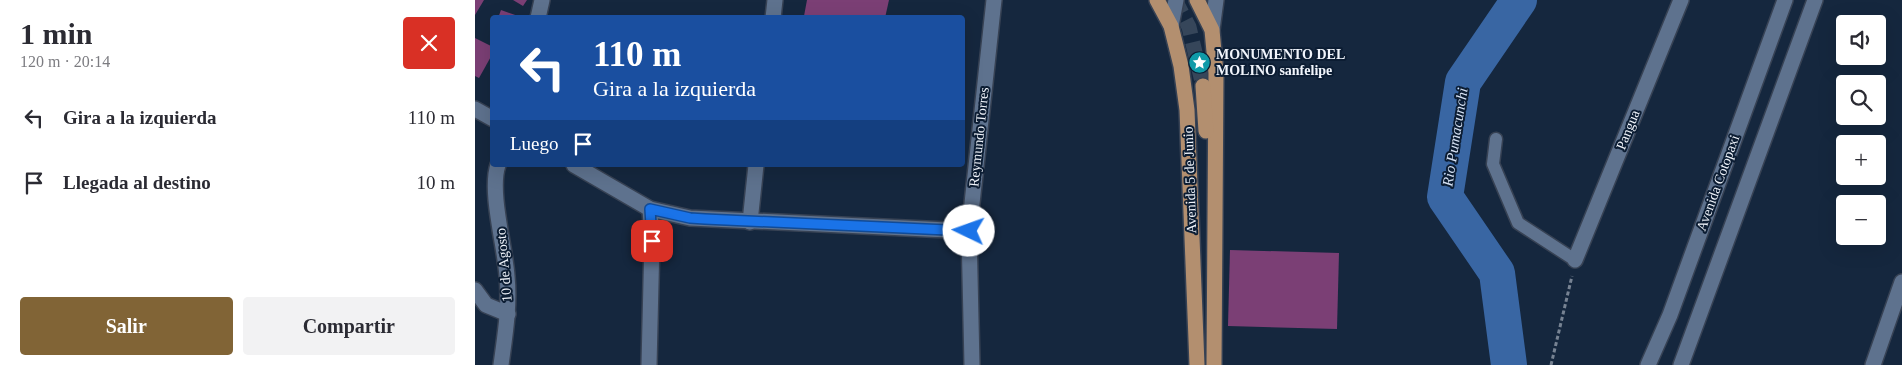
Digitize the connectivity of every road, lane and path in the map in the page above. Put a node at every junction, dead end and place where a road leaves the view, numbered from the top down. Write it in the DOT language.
graph roads {
  1 [pos="542,0"];
  2 [pos="775,0"];
  3 [pos="994,0"];
  4 [pos="1157,0"];
  5 [pos="1176,0"];
  6 [pos="1197,0"];
  7 [pos="1216,0"];
  8 [pos="1681,0"];
  9 [pos="1785,0"];
  10 [pos="1815,0"];
  11 [pos="539,15"];
  12 [pos="773,15"];
  13 [pos="1171,26"];
  14 [pos="1212,30"];
  15 [pos="1203,86"];
  16 [pos="475,109"];
  17 [pos="490,117"];
  18 [pos="1496,139"];
  19 [pos="498,167"];
  20 [pos="577,167"];
  21 [pos="756,167"];
  22 [pos="650,209"];
  23 [pos="750,222"];
  24 [pos="969,231"];
  25 [pos="1575,260"];
  26 [pos="1902,282"];
  27 [pos="1215,287"];
  28 [pos="475,290"];
  29 [pos="508,314"];
  30 [pos="1214,343"];
  31 [pos="1196,345"];
  32 [pos="501,365"];
  33 [pos="649,365"];
  34 [pos="972,365"];
  35 [pos="1197,365"];
  36 [pos="1214,365"];
  37 [pos="1551,365"];
  38 [pos="1648,365"];
  39 [pos="1681,365"];
  40 [pos="1873,365"];
  1 -- 11 [label="street"];
  2 -- 12 [label="street"];
  3 -- 24 [label="street, Reymundo Torres"];
  4 -- 13 [label="main road, Avenida 5 de Junio"];
  5 -- 13 [label="street"];
  6 -- 14 [label="main road, Avenida 5 de Junio"];
  7 -- 14 [label="street"];
  8 -- 25 [label="street, Pangua"];
  9 -- 38 [label="street, Avenida Cotopaxi"];
  10 -- 39 [label="street, Avenida Cotopaxi"];
  13 -- 31 [label="main road, Avenida 5 de Junio"];
  14 -- 27 [label="main road, Avenida 5 de Junio"];
  15 -- 27 [label="main road"];
  16 -- 17 [label="street"];
  18 -- 25 [label="lane"];
  19 -- 29 [label="street, 10 de Agosto"];
  20 -- 22 [label="street"];
  21 -- 23 [label="street"];
  22 -- 23 [label="street"];
  22 -- 33 [label="street"];
  23 -- 24 [label="street"];
  24 -- 34 [label="street, Reymundo Torres"];
  25 -- 37 [label="path"];
  26 -- 40 [label="street"];
  27 -- 30 [label="main road, Avenida 5 de Junio"];
  28 -- 29 [label="street"];
  29 -- 32 [label="street, 10 de Agosto"];
  30 -- 31 [label="main road"];
  30 -- 36 [label="main road, Avenida 5 de Junio"];
  31 -- 35 [label="main road, Avenida 5 de Junio"];
}
